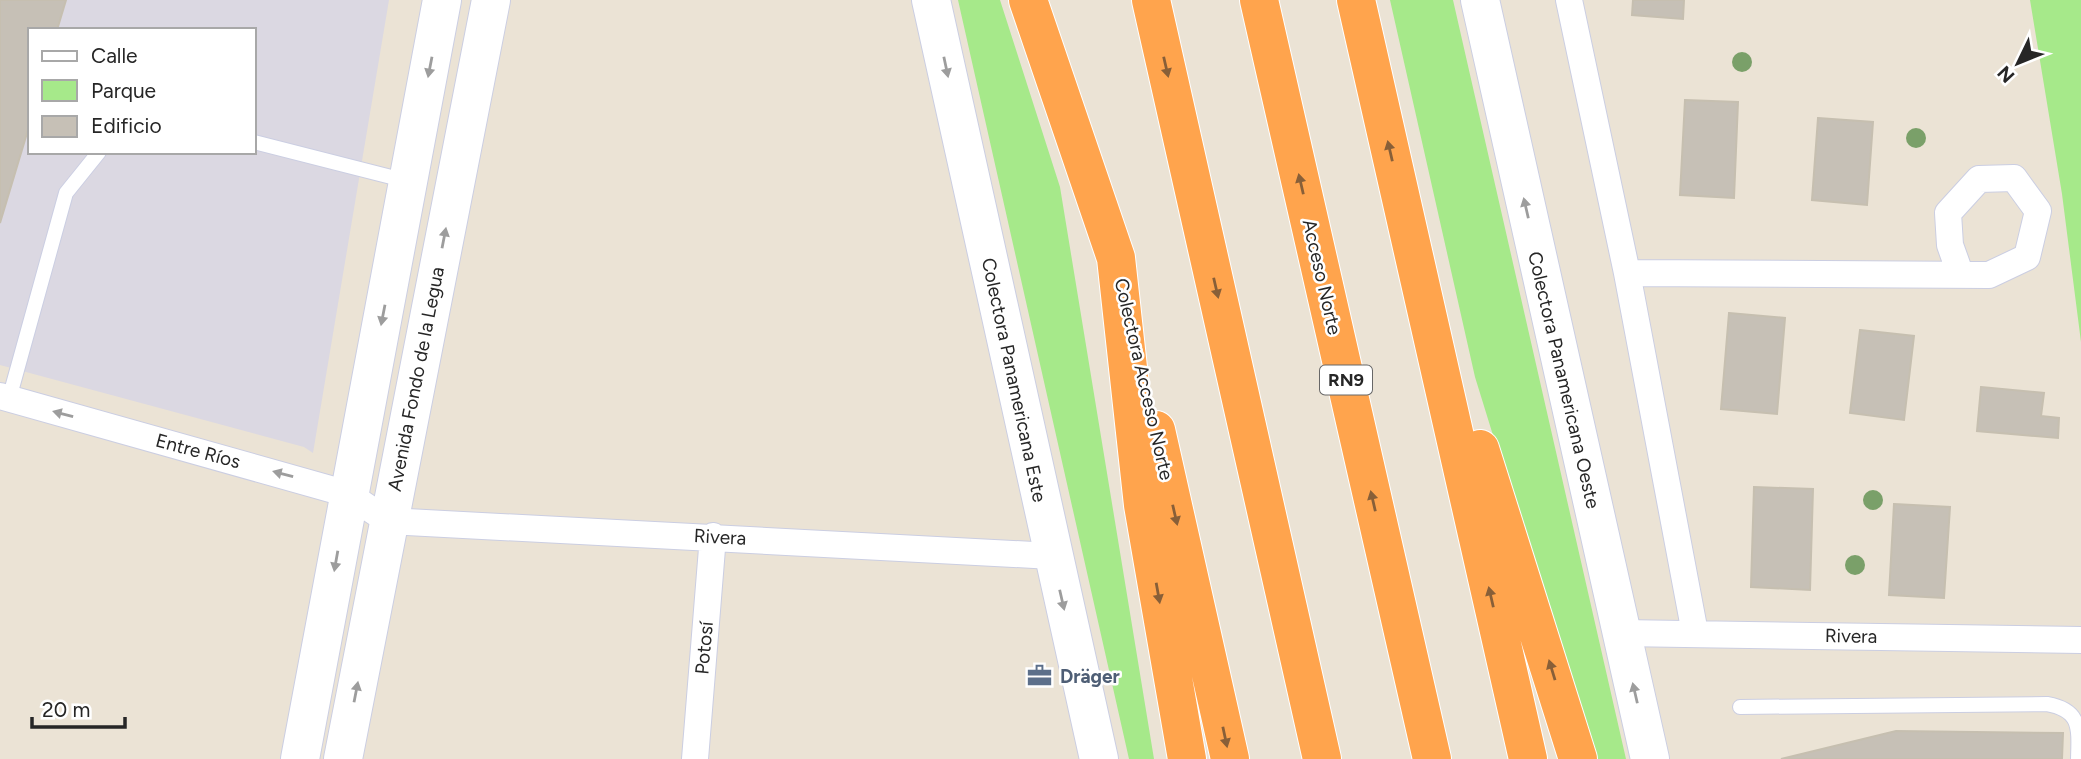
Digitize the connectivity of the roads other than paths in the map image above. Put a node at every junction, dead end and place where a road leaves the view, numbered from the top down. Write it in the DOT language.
graph roads {
  1 [pos="442,0"];
  2 [pos="491,0"];
  3 [pos="931,0"];
  4 [pos="1028,0"];
  5 [pos="1057,0"];
  6 [pos="1151,0"];
  7 [pos="1259,0"];
  8 [pos="1356,0"];
  9 [pos="1480,0"];
  10 [pos="1569,0"];
  11 [pos="256,143"];
  12 [pos="97,154"];
  13 [pos="408,181"];
  14 [pos="1405,218"];
  15 [pos="1116,258"];
  16 [pos="1627,273"];
  17 [pos="1960,274"];
  18 [pos="5,398"];
  19 [pos="348,494"];
  20 [pos="388,522"];
  21 [pos="1272,533"];
  22 [pos="713,537"];
  23 [pos="1052,556"];
  24 [pos="1386,556"];
  25 [pos="1621,633"];
  26 [pos="1695,633"];
  27 [pos="2081,640"];
  28 [pos="1740,707"];
  29 [pos="300,759"];
  30 [pos="343,759"];
  31 [pos="695,759"];
  32 [pos="1099,759"];
  33 [pos="1187,759"];
  34 [pos="1230,759"];
  35 [pos="1301,759"];
  36 [pos="1322,759"];
  37 [pos="1432,759"];
  38 [pos="1455,759"];
  39 [pos="1528,759"];
  40 [pos="1578,759"];
  41 [pos="1650,759"];
  42 [pos="2078,759"];
  1 -- 13 [label="street, one-way"];
  20 -- 2 [label="street, Avenida Fondo de la Legua, one-way"];
  3 -- 23 [label="street, Colectora Panamericana Este, one-way"];
  4 -- 15 [label="highway"];
  5 -- 15 [label="highway, Colectora Acceso Norte"];
  6 -- 21 [label="highway, one-way"];
  24 -- 7 [label="highway, Acceso Norte / RN9, one-way"];
  14 -- 8 [label="highway, one-way"];
  25 -- 9 [label="street, Colectora Panamericana Oeste, one-way"];
  10 -- 16 [label="street"];
  11 -- 13 [label="lane"];
  12 -- 18 [label="lane"];
  13 -- 19 [label="street, one-way"];
  39 -- 14 [label="highway, one-way"];
  40 -- 14 [label="highway, one-way"];
  15 -- 33 [label="highway, one-way"];
  15 -- 34 [label="highway, Colectora Acceso Norte, one-way"];
  16 -- 17 [label="street"];
  16 -- 26 [label="street"];
  19 -- 18 [label="street, Entre Ríos, one-way"];
  19 -- 20 [label="street, Entre Ríos"];
  19 -- 29 [label="street, one-way"];
  20 -- 22 [label="street, Rivera"];
  30 -- 20 [label="street, Avenida Fondo de la Legua, one-way"];
  21 -- 35 [label="highway"];
  21 -- 36 [label="highway"];
  22 -- 23 [label="street, Rivera"];
  22 -- 31 [label="street, Potosí"];
  23 -- 32 [label="street, Colectora Panamericana Este, one-way"];
  24 -- 37 [label="highway, Acceso Norte / RN9"];
  24 -- 38 [label="highway"];
  25 -- 26 [label="street, Rivera"];
  41 -- 25 [label="street, Colectora Panamericana Oeste, one-way"];
  26 -- 27 [label="street, Rivera"];
  28 -- 42 [label="lane"];
}
